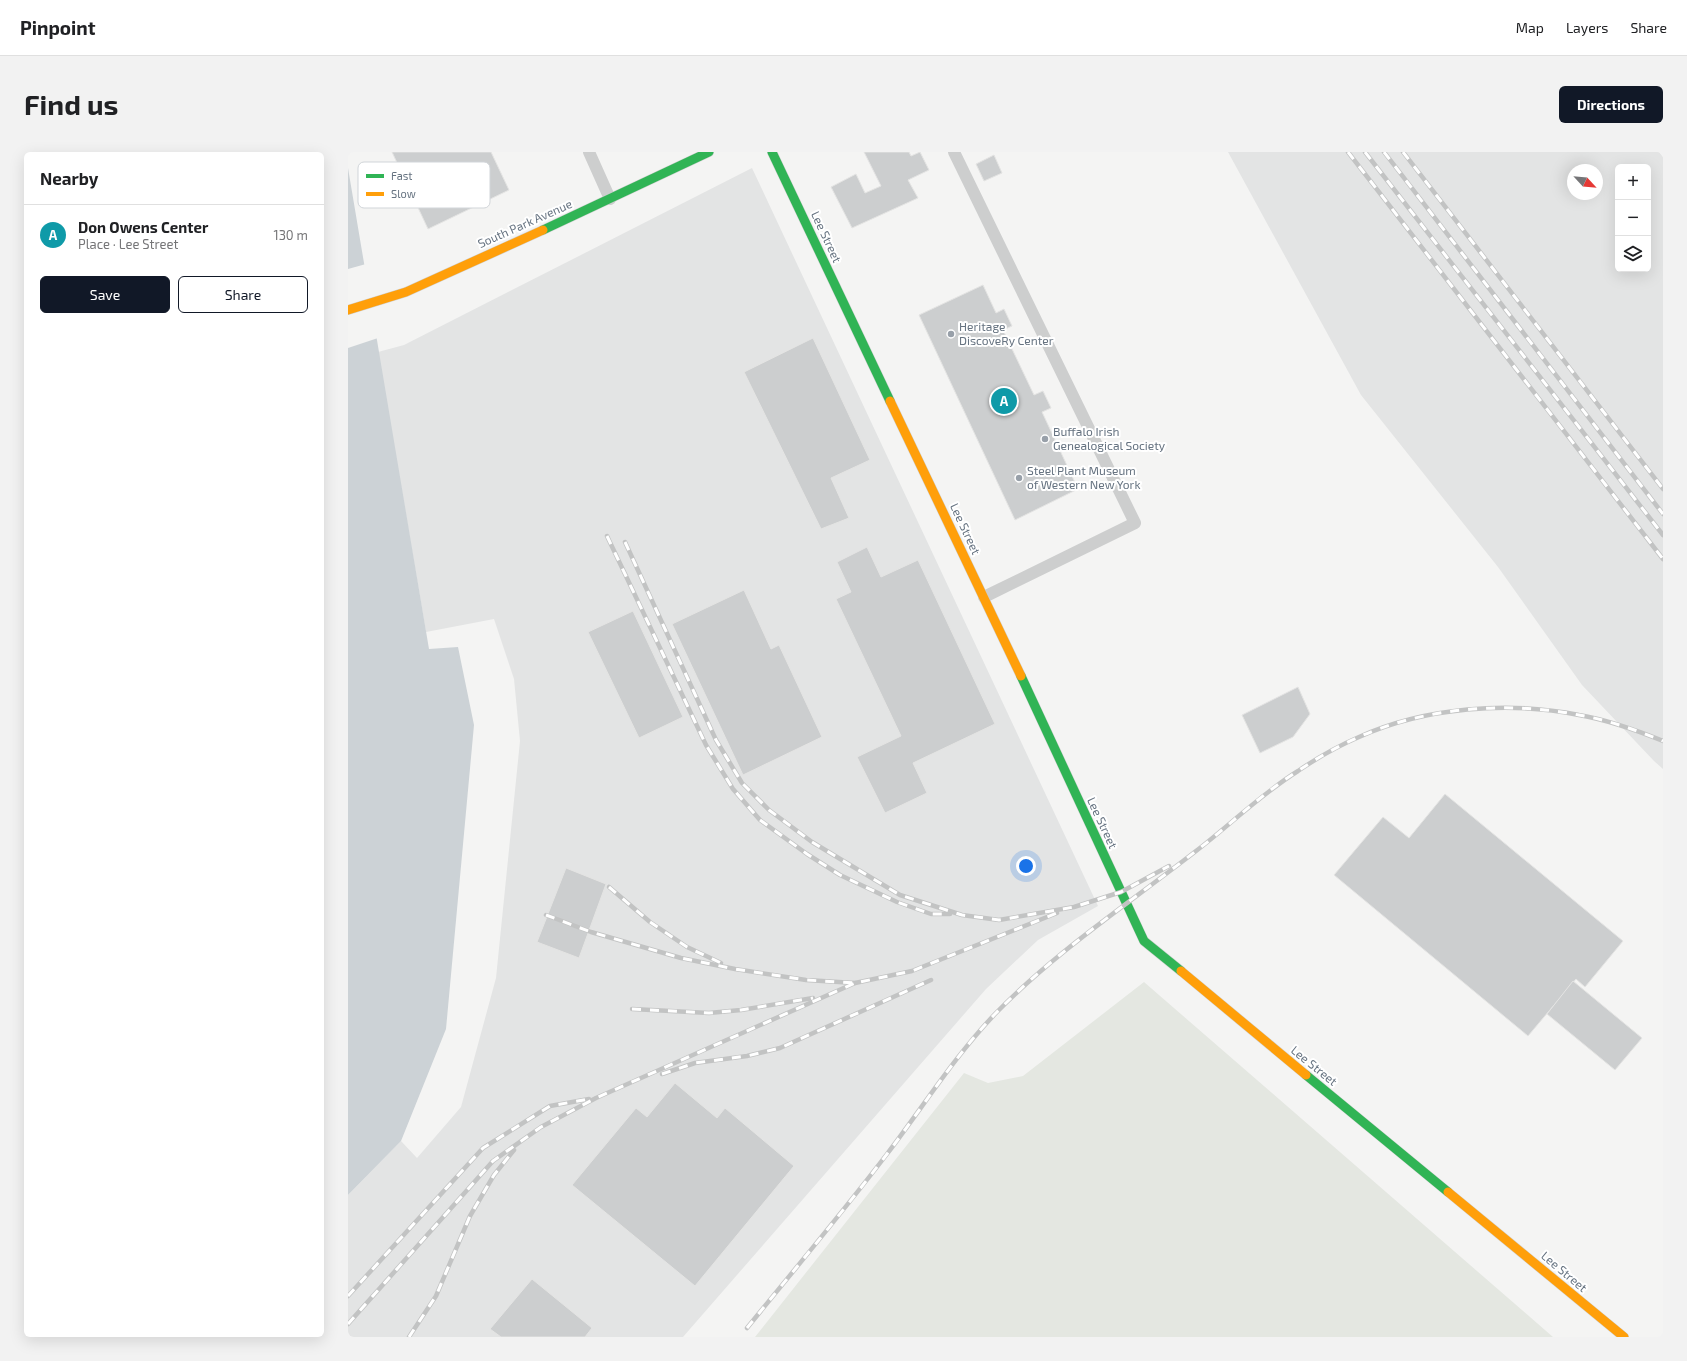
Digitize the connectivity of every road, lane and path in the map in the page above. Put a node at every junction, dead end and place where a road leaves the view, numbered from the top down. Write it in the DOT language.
graph roads {
  1 [pos="589,152"];
  2 [pos="709,152"];
  3 [pos="772,152"];
  4 [pos="954,152"];
  5 [pos="610,199"];
  6 [pos="348,310"];
  7 [pos="984,597"];
  8 [pos="1616,1334"];
  1 -- 5 [label="lane"];
  2 -- 5 [label="street, South Park Avenue"];
  3 -- 7 [label="street, Lee Street"];
  4 -- 7 [label="lane"];
  5 -- 6 [label="street, South Park Avenue"];
  7 -- 8 [label="street, Lee Street"];
}
